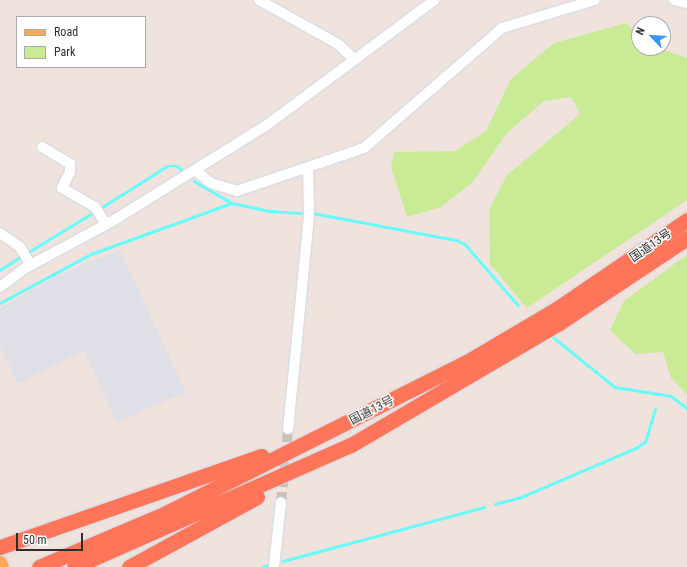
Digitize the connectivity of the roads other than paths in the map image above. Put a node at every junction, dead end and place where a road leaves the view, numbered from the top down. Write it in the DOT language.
graph roads {
  1 [pos="435,0"];
  2 [pos="595,0"];
  3 [pos="674,0"];
  4 [pos="266,2"];
  5 [pos="687,3"];
  6 [pos="355,60"];
  7 [pos="42,148"];
  8 [pos="308,167"];
  9 [pos="196,171"];
  10 [pos="101,216"];
  11 [pos="687,220"];
  12 [pos="0,233"];
  13 [pos="687,238"];
  14 [pos="28,258"];
  15 [pos="0,287"];
  16 [pos="361,417"];
  17 [pos="288,429"];
  18 [pos="351,445"];
  19 [pos="281,502"];
  20 [pos="0,547"];
  21 [pos="0,562"];
  22 [pos="2,567"];
  23 [pos="39,567"];
  24 [pos="74,567"];
  25 [pos="129,567"];
  26 [pos="274,567"];
  1 -- 6 [label="street"];
  2 -- 8 [label="street"];
  3 -- 5 [label="street"];
  4 -- 6 [label="street"];
  6 -- 9 [label="street"];
  7 -- 10 [label="street"];
  8 -- 9 [label="street"];
  8 -- 17 [label="street"];
  9 -- 10 [label="street"];
  10 -- 14 [label="street"];
  11 -- 16 [label="highway, 国道13号"];
  12 -- 14 [label="street"];
  13 -- 18 [label="highway, 国道13号"];
  14 -- 15 [label="street"];
  16 -- 20 [label="highway"];
  16 -- 23 [label="highway, 国道13号"];
  18 -- 24 [label="highway, 国道13号"];
  18 -- 25 [label="highway"];
  19 -- 26 [label="street"];
  21 -- 22 [label="main road"];
}
